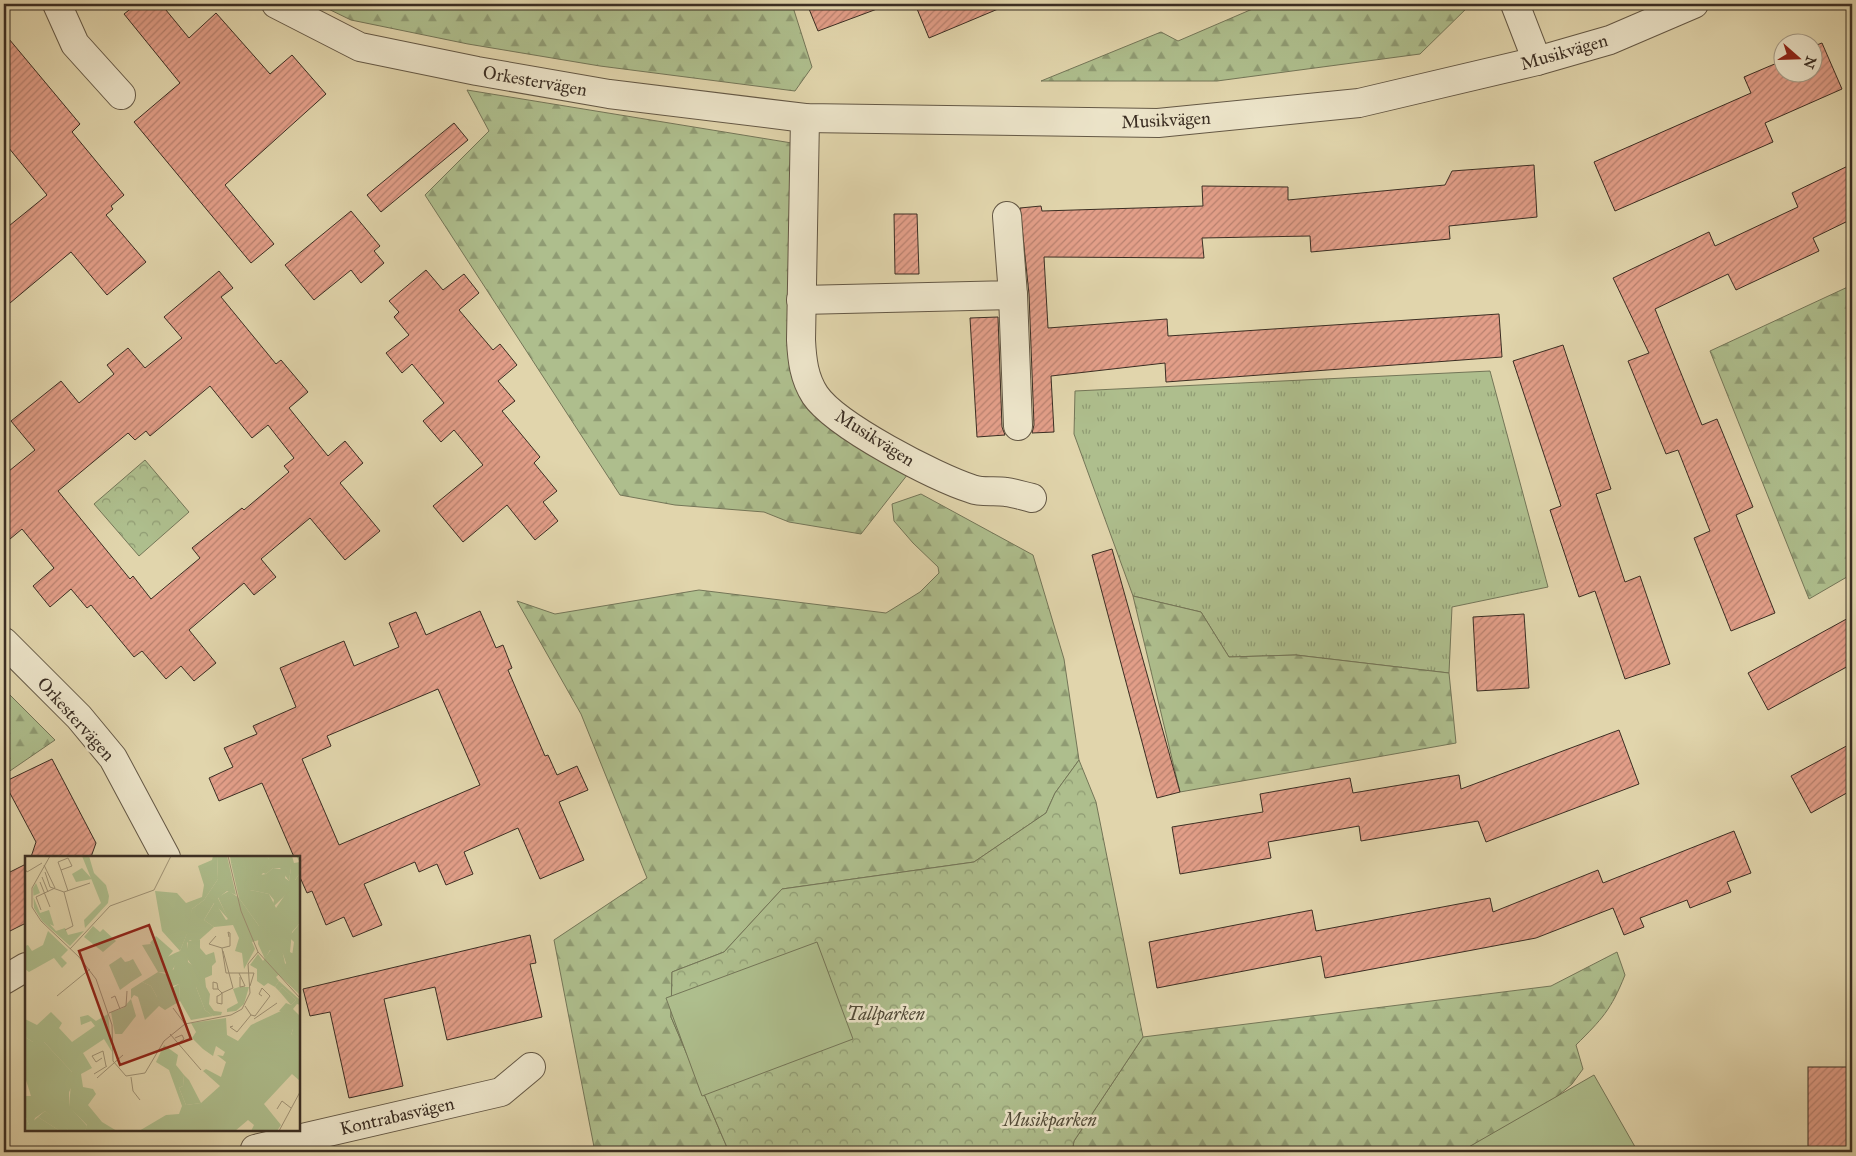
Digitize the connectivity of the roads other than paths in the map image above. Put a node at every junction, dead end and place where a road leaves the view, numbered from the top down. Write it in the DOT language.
graph roads {
  1 [pos="57,4"];
  2 [pos="276,4"];
  3 [pos="1515,4"];
  4 [pos="1694,4"];
  5 [pos="1537,61"];
  6 [pos="121,95"];
  7 [pos="805,118"];
  8 [pos="1007,216"];
  9 [pos="1013,295"];
  10 [pos="801,300"];
  11 [pos="1018,426"];
  12 [pos="1032,498"];
  13 [pos="4,642"];
  14 [pos="165,856"];
  15 [pos="25,968"];
  16 [pos="4,980"];
  17 [pos="531,1067"];
  18 [pos="253,1144"];
  1 -- 6 [label="street"];
  2 -- 7 [label="street, Orkestervägen"];
  3 -- 5 [label="street"];
  4 -- 5 [label="street, Musikvägen"];
  5 -- 7 [label="street, Musikvägen"];
  7 -- 10 [label="street, Musikvägen"];
  8 -- 9 [label="street"];
  9 -- 10 [label="street"];
  9 -- 11 [label="street"];
  10 -- 12 [label="street, Musikvägen"];
  13 -- 14 [label="street, Orkestervägen"];
  15 -- 16 [label="street"];
  17 -- 18 [label="street, Kontrabasvägen"];
}
